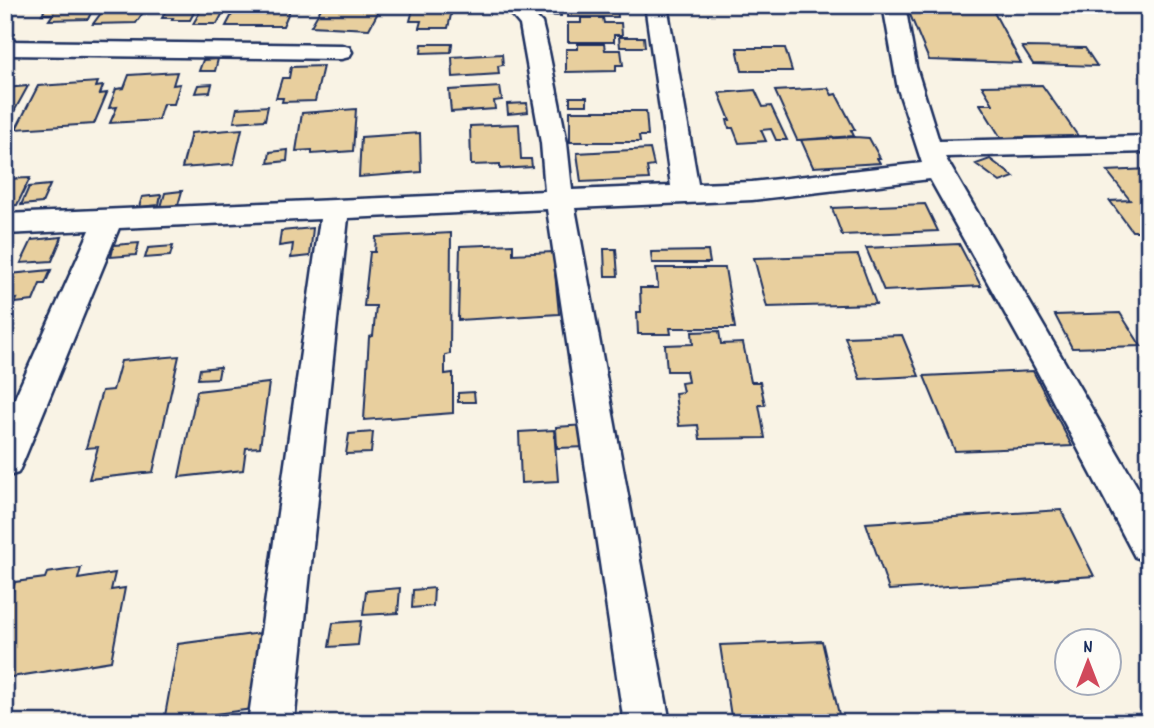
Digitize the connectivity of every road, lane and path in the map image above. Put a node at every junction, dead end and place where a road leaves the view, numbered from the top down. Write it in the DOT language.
graph roads {
  1 [pos="513,5"];
  2 [pos="656,5"];
  3 [pos="894,5"];
  4 [pos="5,48"];
  5 [pos="341,52"];
  6 [pos="1149,144"];
  7 [pos="933,160"];
  8 [pos="686,194"];
  9 [pos="559,198"];
  10 [pos="335,211"];
  11 [pos="109,219"];
  12 [pos="5,224"];
  13 [pos="5,462"];
  14 [pos="1149,544"];
  15 [pos="271,723"];
  16 [pos="647,723"];
  1 -- 9 [label="street"];
  2 -- 8 [label="street"];
  3 -- 7 [label="street"];
  4 -- 5 [label="street"];
  6 -- 7 [label="street"];
  7 -- 8 [label="street"];
  7 -- 14 [label="street"];
  8 -- 9 [label="street"];
  9 -- 10 [label="street"];
  9 -- 16 [label="street"];
  10 -- 11 [label="street"];
  10 -- 15 [label="street"];
  11 -- 12 [label="street"];
  11 -- 13 [label="street"];
}
